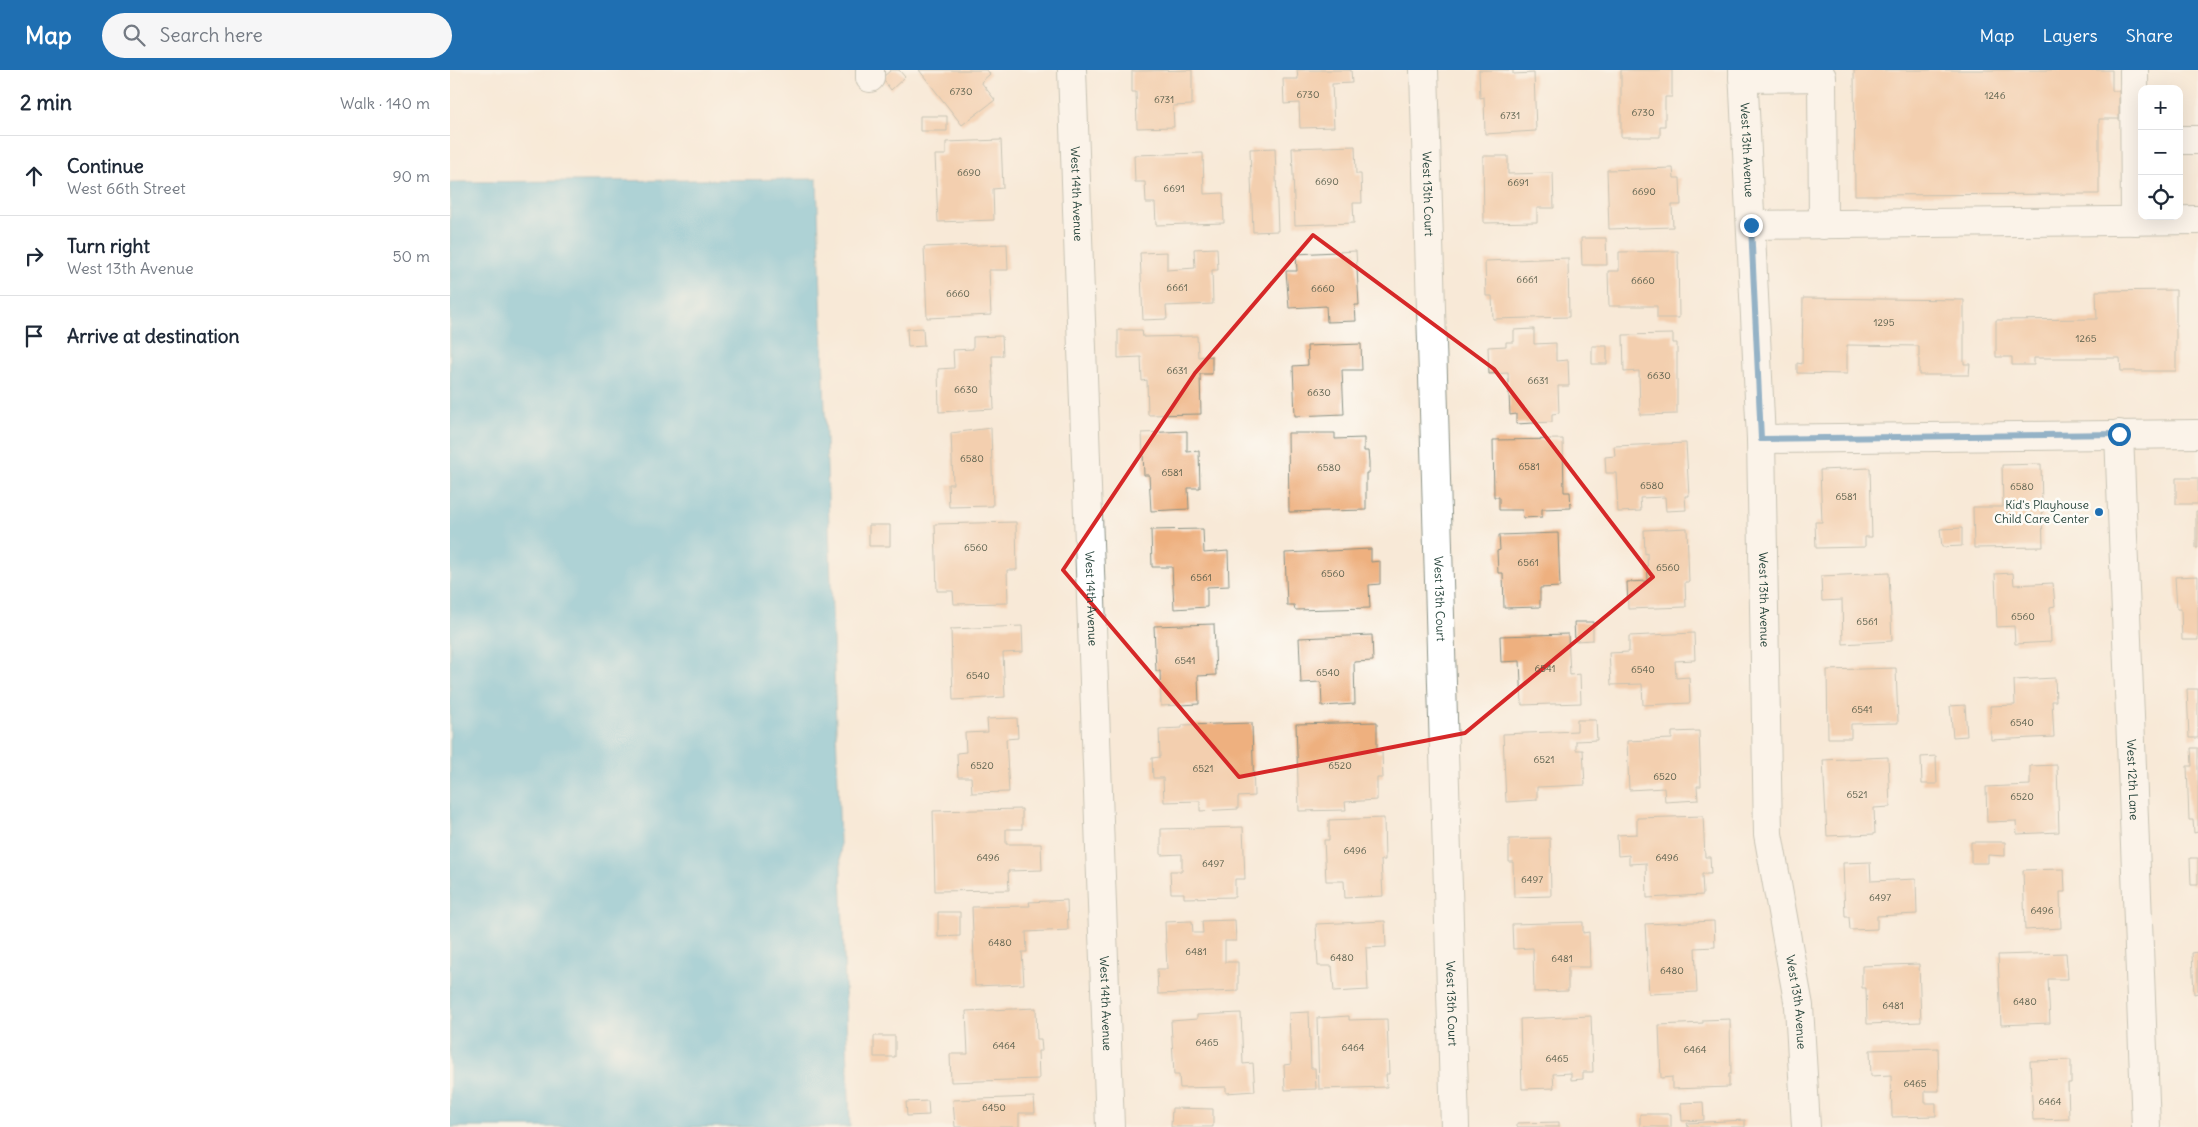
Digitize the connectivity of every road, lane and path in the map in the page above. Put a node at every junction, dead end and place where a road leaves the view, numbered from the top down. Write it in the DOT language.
graph roads {
  1 [pos="1072,70"];
  2 [pos="1424,70"];
  3 [pos="2134,70"];
  4 [pos="1743,74"];
  5 [pos="2183,140"];
  6 [pos="2198,140"];
  7 [pos="2138,141"];
  8 [pos="2198,220"];
  9 [pos="2135,221"];
  10 [pos="1751,225"];
  11 [pos="1823,225"];
  12 [pos="2119,434"];
  13 [pos="2198,434"];
  14 [pos="1761,439"];
  15 [pos="1110,1127"];
  16 [pos="1455,1127"];
  17 [pos="1806,1127"];
  18 [pos="2146,1127"];
  1 -- 15 [label="street, West 14th Avenue"];
  2 -- 16 [label="street, West 13th Court"];
  3 -- 7 [label="street"];
  4 -- 10 [label="street, West 13th Avenue"];
  4 -- 11 [label="street"];
  5 -- 6 [label="street"];
  7 -- 9 [label="street"];
  8 -- 9 [label="street"];
  9 -- 11 [label="street"];
  10 -- 11 [label="street"];
  10 -- 14 [label="street, West 13th Avenue"];
  12 -- 13 [label="street"];
  12 -- 14 [label="street"];
  12 -- 18 [label="street, West 12th Lane"];
  14 -- 17 [label="street, West 13th Avenue"];
}
